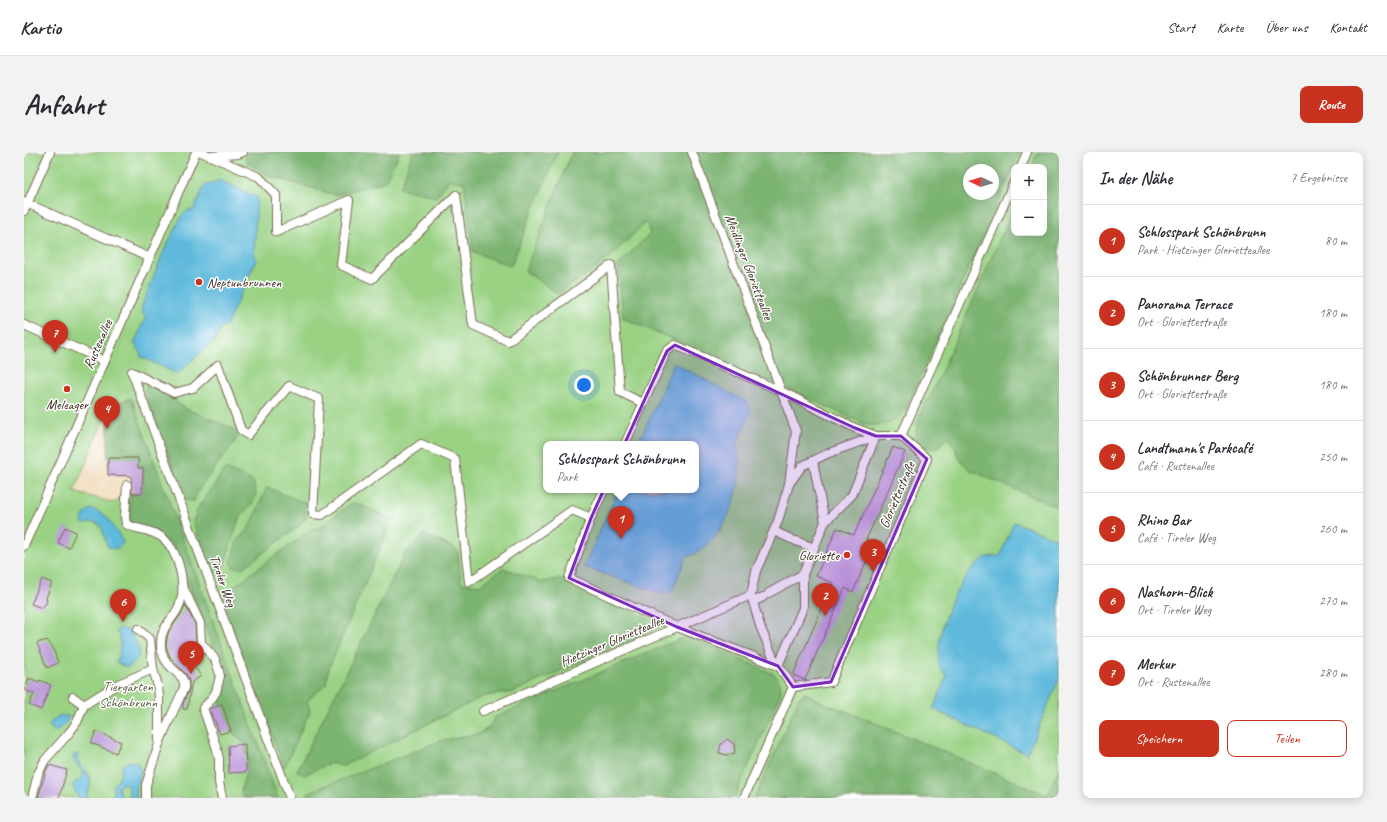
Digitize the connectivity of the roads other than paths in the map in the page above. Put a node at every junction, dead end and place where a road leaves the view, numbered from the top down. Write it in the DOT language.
graph roads {
  1 [pos="50,152"];
  2 [pos="196,152"];
  3 [pos="201,152"];
  4 [pos="243,152"];
  5 [pos="692,152"];
  6 [pos="1028,152"];
  7 [pos="211,156"];
  8 [pos="1022,164"];
  9 [pos="1011,189"];
  10 [pos="25,205"];
  11 [pos="150,258"];
  12 [pos="24,325"];
  13 [pos="105,361"];
  14 [pos="781,391"];
  15 [pos="643,403"];
  16 [pos="876,436"];
  17 [pos="901,436"];
  18 [pos="626,441"];
  19 [pos="813,461"];
  20 [pos="788,484"];
  21 [pos="127,485"];
  22 [pos="603,493"];
  23 [pos="591,518"];
  24 [pos="825,522"];
  25 [pos="774,531"];
  26 [pos="24,546"];
  27 [pos="814,548"];
  28 [pos="803,574"];
  29 [pos="183,587"];
  30 [pos="752,598"];
  31 [pos="677,627"];
  32 [pos="138,629"];
  33 [pos="778,666"];
  34 [pos="153,669"];
  35 [pos="793,687"];
  36 [pos="73,698"];
  37 [pos="84,705"];
  38 [pos="483,711"];
  39 [pos="159,744"];
  40 [pos="32,798"];
  41 [pos="146,798"];
  42 [pos="222,798"];
  43 [pos="290,798"];
  44 [pos="744,798"];
  1 -- 10 [label="street"];
  2 -- 11 [label="street, Rustenallee"];
  3 -- 7 [label="street"];
  4 -- 7 [label="street"];
  5 -- 14 [label="street, Meidlinger Glorietteallee"];
  6 -- 8 [label="street"];
  7 -- 15 [label="street"];
  9 -- 17 [label="street"];
  10 -- 11 [label="street"];
  11 -- 13 [label="street, Rustenallee"];
  12 -- 13 [label="street"];
  13 -- 26 [label="street, Rustenallee"];
  14 -- 15 [label="street"];
  14 -- 16 [label="street"];
  14 -- 20 [label="street, Meidlinger Glorietteallee"];
  15 -- 18 [label="street"];
  16 -- 17 [label="street"];
  16 -- 19 [label="street"];
  16 -- 24 [label="street"];
  17 -- 35 [label="street, Gloriettestraße"];
  19 -- 20 [label="street"];
  19 -- 24 [label="street"];
  20 -- 25 [label="street"];
  21 -- 29 [label="street"];
  22 -- 23 [label="street"];
  23 -- 31 [label="street"];
  23 -- 43 [label="street, Tiroler Weg"];
  24 -- 27 [label="street"];
  25 -- 27 [label="street"];
  25 -- 30 [label="street"];
  27 -- 28 [label="street"];
  28 -- 30 [label="street, Hietzinger Glorietteallee"];
  28 -- 33 [label="street"];
  29 -- 39 [label="street"];
  29 -- 42 [label="street"];
  30 -- 31 [label="street, Hietzinger Glorietteallee"];
  30 -- 33 [label="street"];
  31 -- 33 [label="street"];
  31 -- 38 [label="street, Hietzinger Glorietteallee"];
  32 -- 34 [label="street"];
  33 -- 35 [label="street"];
  34 -- 37 [label="street"];
  34 -- 39 [label="street"];
  35 -- 44 [label="street"];
  36 -- 37 [label="street"];
  37 -- 40 [label="street"];
  39 -- 41 [label="street"];
}
